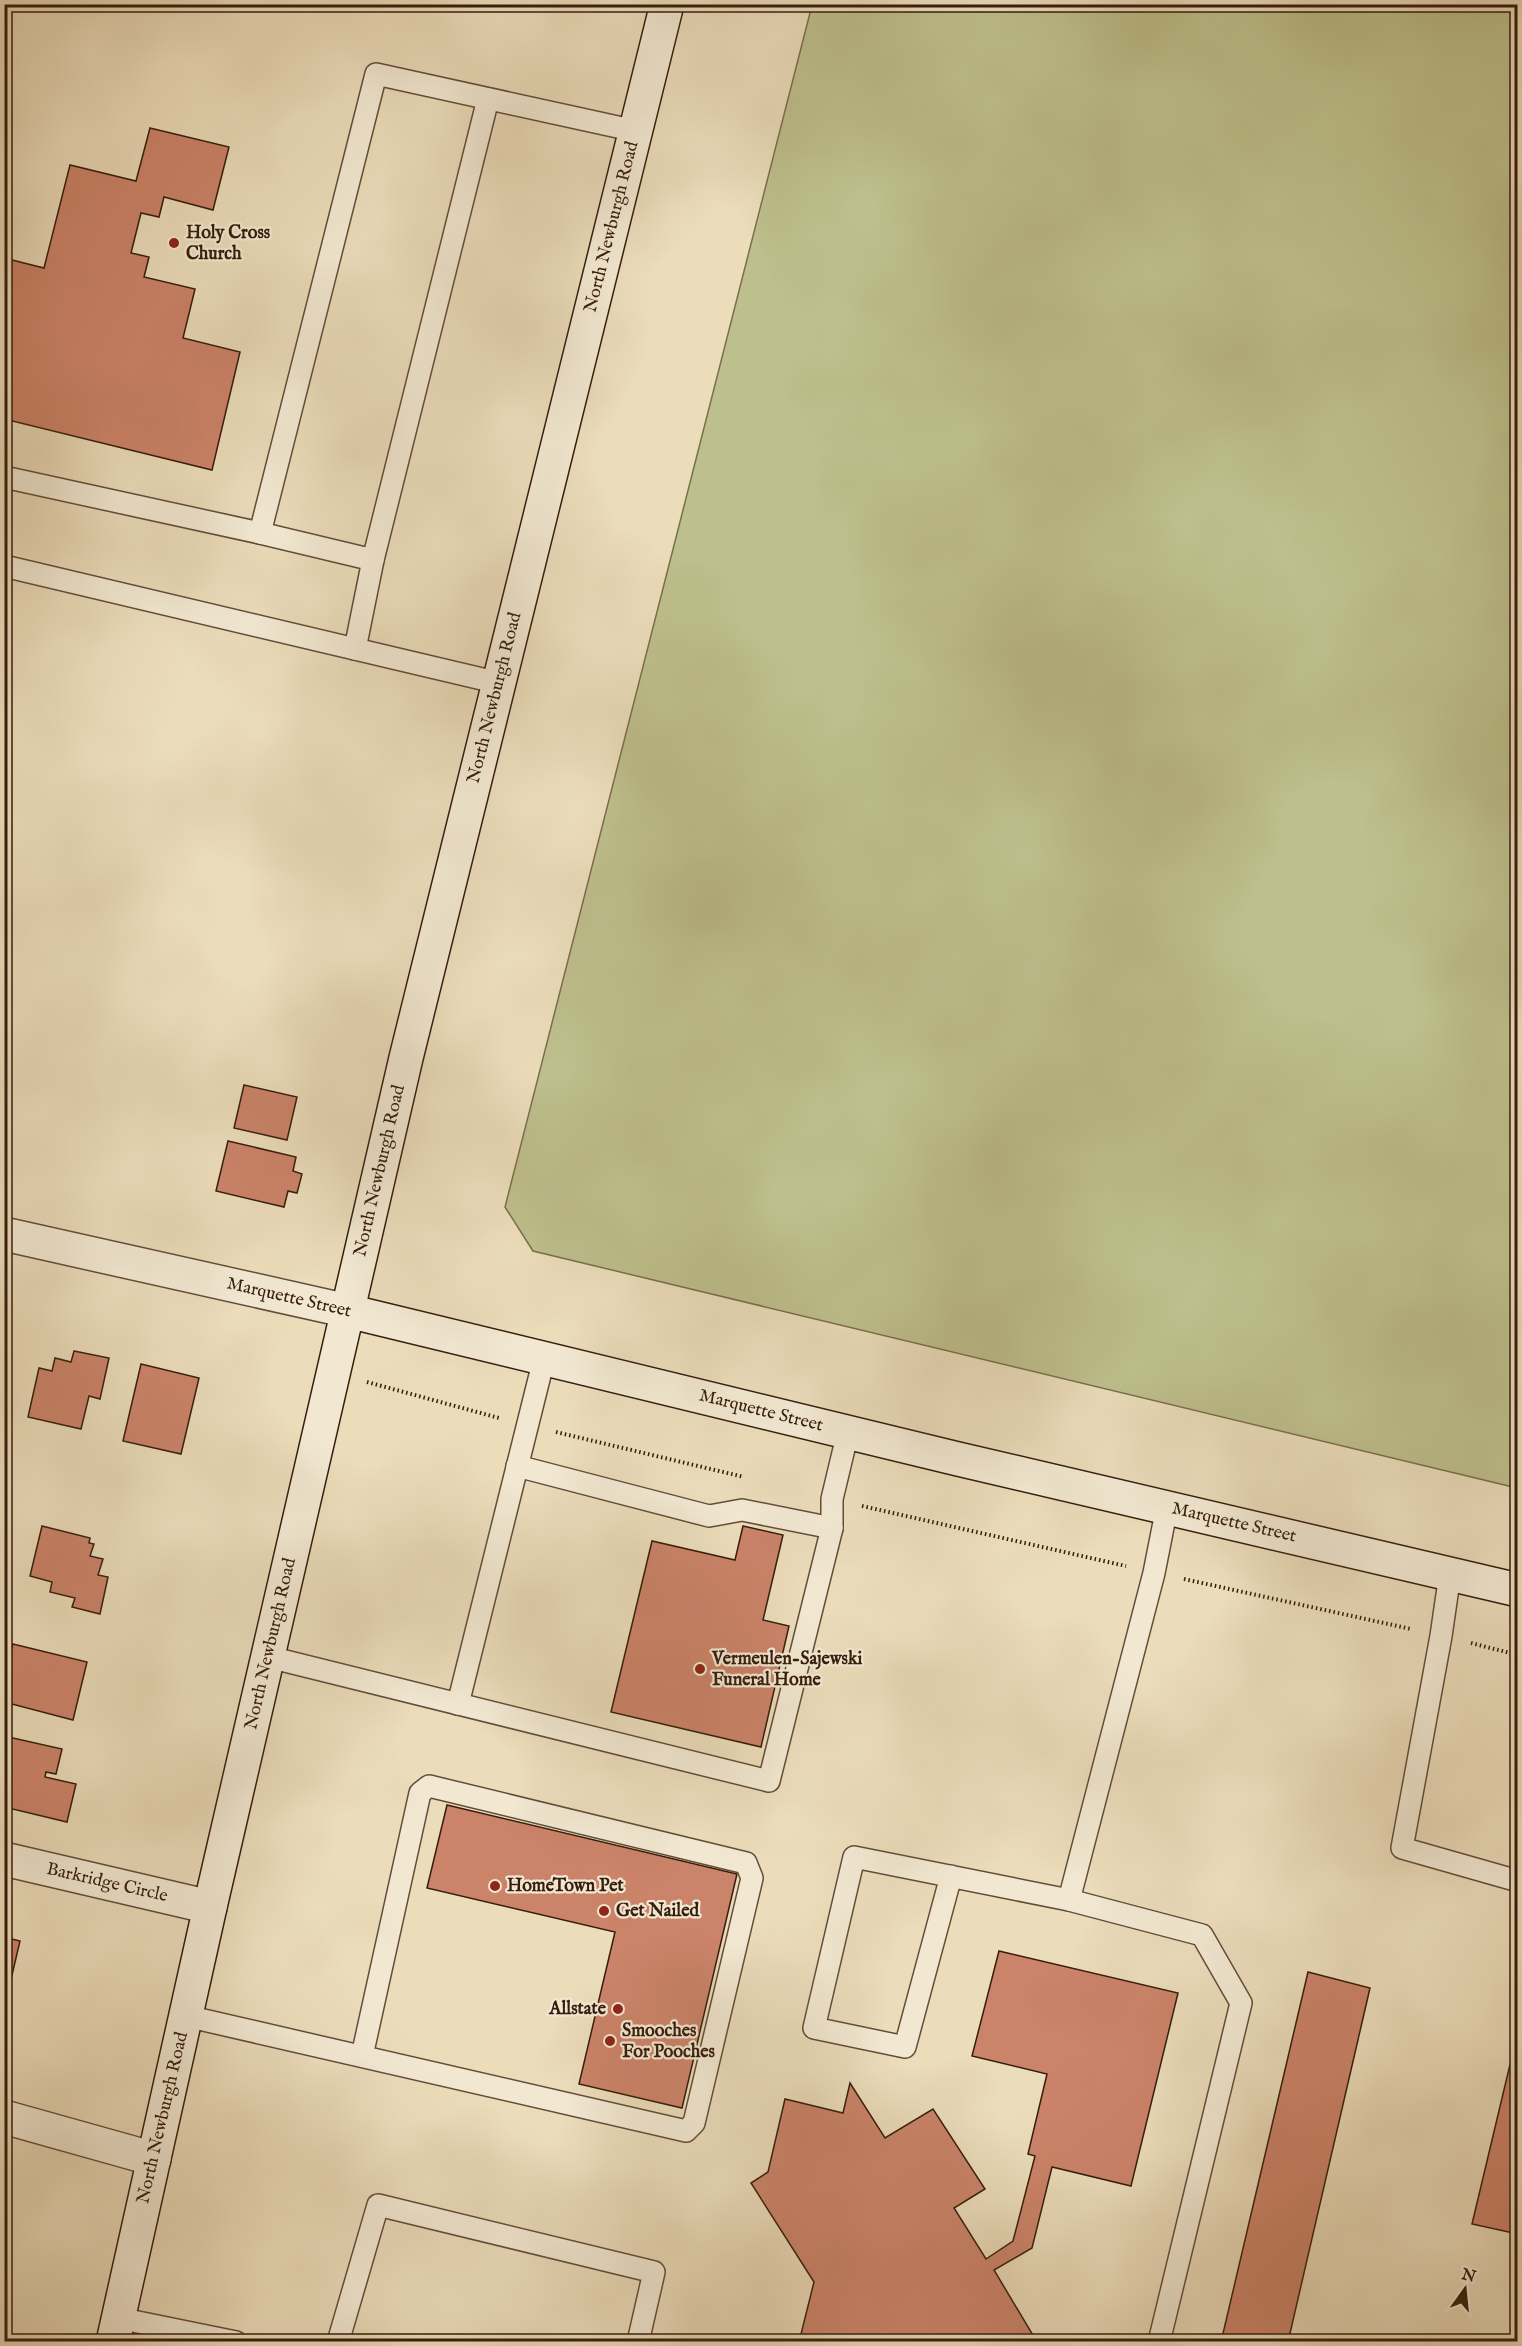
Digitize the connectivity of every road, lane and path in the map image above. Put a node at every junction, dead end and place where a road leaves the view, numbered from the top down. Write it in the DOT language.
graph roads {
  1 [pos="667,4"];
  2 [pos="488,99"];
  3 [pos="636,131"];
  4 [pos="4,477"];
  5 [pos="260,533"];
  6 [pos="373,560"];
  7 [pos="4,566"];
  8 [pos="355,649"];
  9 [pos="499,683"];
  10 [pos="4,1234"];
  11 [pos="348,1311"];
  12 [pos="544,1359"];
  13 [pos="334,1374"];
  14 [pos="529,1425"];
  15 [pos="848,1432"];
  16 [pos="517,1466"];
  17 [pos="754,1480"];
  18 [pos="832,1499"];
  19 [pos="1167,1507"];
  20 [pos="832,1528"];
  21 [pos="1154,1573"];
  22 [pos="1450,1574"];
  23 [pos="1518,1590"];
  24 [pos="1441,1636"];
  25 [pos="1518,1654"];
  26 [pos="269,1657"];
  27 [pos="458,1704"];
  28 [pos="4,1859"];
  29 [pos="951,1876"];
  30 [pos="1518,1881"];
  31 [pos="1069,1900"];
  32 [pos="210,1907"];
  33 [pos="186,2016"];
  34 [pos="362,2056"];
  35 [pos="4,2117"];
  36 [pos="154,2159"];
  37 [pos="115,2330"];
  38 [pos="236,2342"];
  39 [pos="338,2342"];
  40 [pos="638,2342"];
  41 [pos="1159,2342"];
  1 -- 3 [label="main road, North Newburgh Road"];
  2 -- 3 [label="lane"];
  2 -- 5 [label="lane"];
  2 -- 6 [label="lane"];
  3 -- 9 [label="main road, North Newburgh Road"];
  4 -- 5 [label="lane"];
  5 -- 6 [label="lane"];
  6 -- 8 [label="lane"];
  7 -- 8 [label="lane"];
  8 -- 9 [label="lane"];
  9 -- 11 [label="main road, North Newburgh Road"];
  10 -- 11 [label="main road, Marquette Street"];
  11 -- 12 [label="main road, Marquette Street"];
  11 -- 13 [label="main road, North Newburgh Road"];
  12 -- 14 [label="lane"];
  12 -- 15 [label="main road, Marquette Street"];
  13 -- 14 [label="path"];
  13 -- 26 [label="main road, North Newburgh Road"];
  14 -- 16 [label="lane"];
  14 -- 17 [label="path"];
  15 -- 18 [label="lane"];
  15 -- 19 [label="main road, Marquette Street"];
  16 -- 20 [label="lane"];
  16 -- 27 [label="lane"];
  18 -- 20 [label="lane"];
  18 -- 21 [label="path"];
  19 -- 21 [label="lane"];
  19 -- 22 [label="main road, Marquette Street"];
  20 -- 27 [label="lane"];
  21 -- 24 [label="path"];
  21 -- 31 [label="lane"];
  22 -- 23 [label="main road, Marquette Street"];
  22 -- 24 [label="lane"];
  24 -- 25 [label="path"];
  24 -- 30 [label="lane"];
  26 -- 27 [label="lane"];
  26 -- 32 [label="main road, North Newburgh Road"];
  28 -- 32 [label="main road, Barkridge Circle"];
  29 -- 29 [label="lane"];
  29 -- 31 [label="lane"];
  31 -- 41 [label="lane"];
  32 -- 33 [label="main road, North Newburgh Road"];
  33 -- 34 [label="lane"];
  33 -- 36 [label="main road, North Newburgh Road"];
  34 -- 34 [label="lane"];
  35 -- 36 [label="main road"];
  36 -- 37 [label="main road, North Newburgh Road"];
  37 -- 38 [label="lane"];
  39 -- 40 [label="lane"];
}
